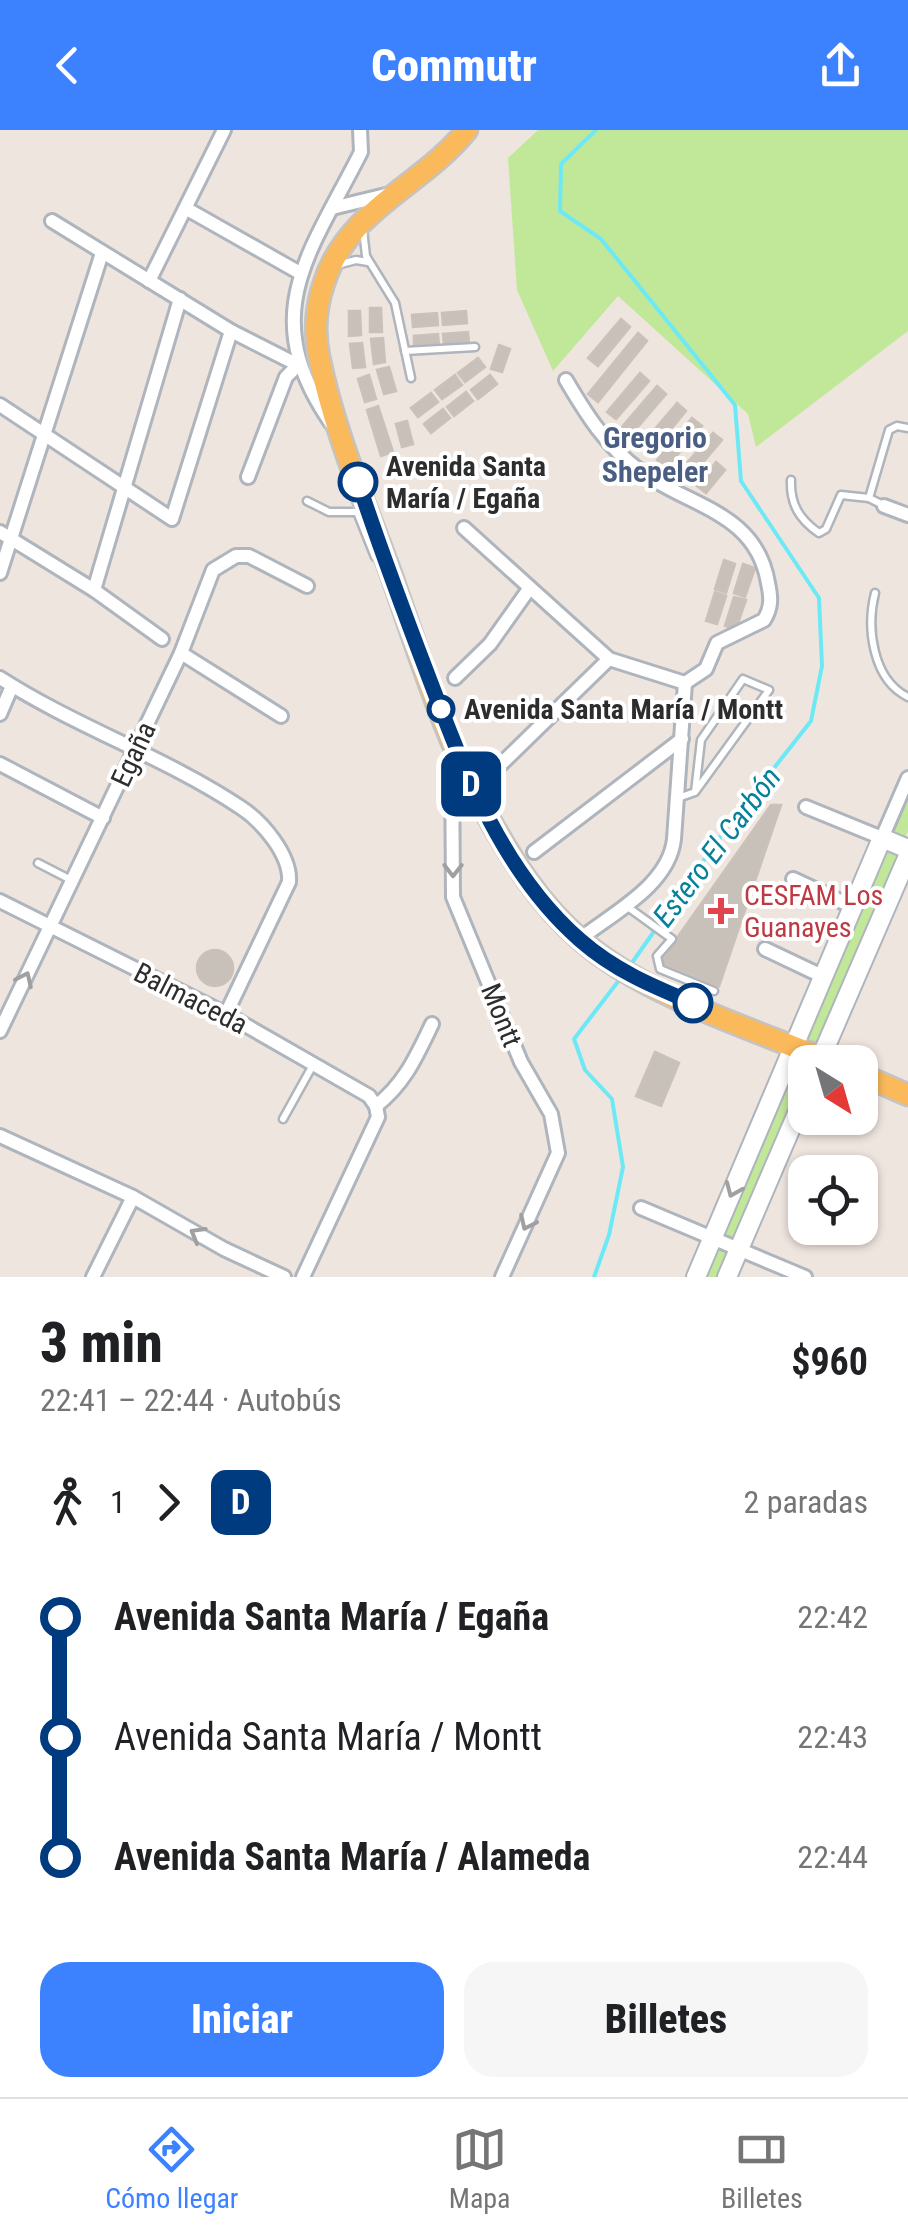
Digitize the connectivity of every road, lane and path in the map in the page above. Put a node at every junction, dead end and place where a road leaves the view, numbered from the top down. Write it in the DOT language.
graph roads {
  1 [pos="224,130"];
  2 [pos="360,130"];
  3 [pos="466,130"];
  4 [pos="398,193"];
  5 [pos="332,208"];
  6 [pos="186,209"];
  7 [pos="364,217"];
  8 [pos="52,222"];
  9 [pos="102,253"];
  10 [pos="370,263"];
  11 [pos="328,271"];
  12 [pos="300,273"];
  13 [pos="149,281"];
  14 [pos="180,299"];
  15 [pos="230,331"];
  16 [pos="475,347"];
  17 [pos="405,352"];
  18 [pos="298,366"];
  19 [pos="411,378"];
  20 [pos="566,380"];
  21 [pos="0,405"];
  22 [pos="908,428"];
  23 [pos="42,432"];
  24 [pos="345,443"];
  25 [pos="248,477"];
  26 [pos="791,480"];
  27 [pos="123,486"];
  28 [pos="869,498"];
  29 [pos="307,501"];
  30 [pos="884,506"];
  31 [pos="362,511"];
  32 [pos="908,515"];
  33 [pos="464,528"];
  34 [pos="6,536"];
  35 [pos="0,573"];
  36 [pos="307,586"];
  37 [pos="94,590"];
  38 [pos="529,590"];
  39 [pos="875,593"];
  40 [pos="162,640"];
  41 [pos="181,653"];
  42 [pos="609,659"];
  43 [pos="455,678"];
  44 [pos="6,682"];
  45 [pos="685,683"];
  46 [pos="908,697"];
  47 [pos="0,714"];
  48 [pos="281,716"];
  49 [pos="452,738"];
  50 [pos="682,739"];
  51 [pos="135,751"];
  52 [pos="0,764"];
  53 [pos="491,774"];
  54 [pos="908,778"];
  55 [pos="695,792"];
  56 [pos="677,799"];
  57 [pos="806,807"];
  58 [pos="103,818"];
  59 [pos="882,838"];
  60 [pos="534,852"];
  61 [pos="908,852"];
  62 [pos="38,863"];
  63 [pos="792,879"];
  64 [pos="72,880"];
  65 [pos="0,901"];
  66 [pos="624,905"];
  67 [pos="853,907"];
  68 [pos="49,927"];
  69 [pos="580,940"];
  70 [pos="765,949"];
  71 [pos="824,976"];
  72 [pos="714,991"];
  73 [pos="813,1001"];
  74 [pos="841,1011"];
  75 [pos="226,1014"];
  76 [pos="432,1024"];
  77 [pos="0,1030"];
  78 [pos="792,1045"];
  79 [pos="794,1045"];
  80 [pos="829,1045"];
  81 [pos="788,1060"];
  82 [pos="313,1064"];
  83 [pos="878,1082"];
  84 [pos="908,1095"];
  85 [pos="770,1103"];
  86 [pos="376,1106"];
  87 [pos="788,1110"];
  88 [pos="282,1119"];
  89 [pos="788,1135"];
  90 [pos="0,1136"];
  91 [pos="133,1198"];
  92 [pos="641,1208"];
  93 [pos="713,1238"];
  94 [pos="739,1249"];
  95 [pos="93,1277"];
  96 [pos="284,1277"];
  97 [pos="303,1277"];
  98 [pos="502,1277"];
  99 [pos="696,1277"];
  100 [pos="727,1277"];
  101 [pos="805,1277"];
  1 -- 6 [label="street"];
  2 -- 5 [label="street"];
  3 -- 4 [label="main road"];
  4 -- 5 [label="street"];
  4 -- 7 [label="main road"];
  5 -- 12 [label="street"];
  6 -- 12 [label="street"];
  6 -- 13 [label="street"];
  7 -- 10 [label="lane"];
  7 -- 11 [label="main road"];
  8 -- 9 [label="street"];
  9 -- 13 [label="street"];
  9 -- 23 [label="street"];
  10 -- 11 [label="lane"];
  10 -- 17 [label="lane"];
  11 -- 24 [label="main road"];
  12 -- 18 [label="street"];
  13 -- 14 [label="street"];
  14 -- 15 [label="street"];
  14 -- 27 [label="street"];
  15 -- 18 [label="street"];
  15 -- 27 [label="street"];
  16 -- 17 [label="lane"];
  17 -- 19 [label="lane"];
  18 -- 24 [label="street"];
  18 -- 25 [label="street"];
  20 -- 45 [label="street"];
  21 -- 23 [label="street"];
  22 -- 28 [label="lane"];
  23 -- 27 [label="street"];
  23 -- 34 [label="street"];
  24 -- 31 [label="main road"];
  26 -- 28 [label="lane"];
  27 -- 37 [label="street"];
  28 -- 30 [label="lane"];
  29 -- 31 [label="lane"];
  30 -- 32 [label="street"];
  31 -- 49 [label="main road"];
  33 -- 38 [label="street"];
  34 -- 35 [label="street"];
  34 -- 37 [label="street"];
  36 -- 41 [label="street, Egaña"];
  37 -- 40 [label="street"];
  38 -- 42 [label="street"];
  38 -- 43 [label="street"];
  39 -- 46 [label="lane"];
  41 -- 48 [label="street"];
  41 -- 51 [label="street, Egaña"];
  42 -- 45 [label="street"];
  42 -- 53 [label="street"];
  44 -- 47 [label="street"];
  44 -- 51 [label="street"];
  45 -- 50 [label="street"];
  49 -- 69 [label="main road"];
  49 -- 98 [label="street, Montt, one-way"];
  50 -- 56 [label="street"];
  50 -- 60 [label="street"];
  51 -- 58 [label="street, Egaña"];
  51 -- 75 [label="street"];
  52 -- 58 [label="street"];
  54 -- 59 [label="street"];
  55 -- 55 [label="lane"];
  55 -- 56 [label="lane"];
  56 -- 66 [label="street"];
  57 -- 59 [label="street"];
  58 -- 64 [label="street, Egaña"];
  59 -- 61 [label="street"];
  59 -- 67 [label="street"];
  61 -- 74 [label="street"];
  62 -- 64 [label="lane"];
  63 -- 67 [label="street"];
  64 -- 68 [label="street, Egaña"];
  65 -- 68 [label="street, Balmaceda"];
  66 -- 69 [label="street"];
  66 -- 72 [label="lane"];
  67 -- 71 [label="street"];
  68 -- 75 [label="street, Balmaceda"];
  77 -- 68 [label="street, Egaña, one-way"];
  69 -- 78 [label="main road"];
  70 -- 71 [label="street"];
  71 -- 73 [label="street"];
  73 -- 74 [label="street"];
  73 -- 79 [label="street"];
  74 -- 80 [label="street"];
  75 -- 82 [label="street, Balmaceda"];
  76 -- 86 [label="street"];
  81 -- 85 [label="street"];
  82 -- 86 [label="street, Balmaceda"];
  82 -- 88 [label="lane"];
  83 -- 84 [label="main road"];
  85 -- 87 [label="street"];
  85 -- 93 [label="street, one-way"];
  86 -- 97 [label="street"];
  89 -- 94 [label="street"];
  90 -- 91 [label="street"];
  91 -- 95 [label="street"];
  96 -- 91 [label="street, one-way"];
  92 -- 93 [label="street"];
  93 -- 94 [label="street"];
  93 -- 99 [label="street"];
  94 -- 100 [label="street"];
  94 -- 101 [label="street"];
}
